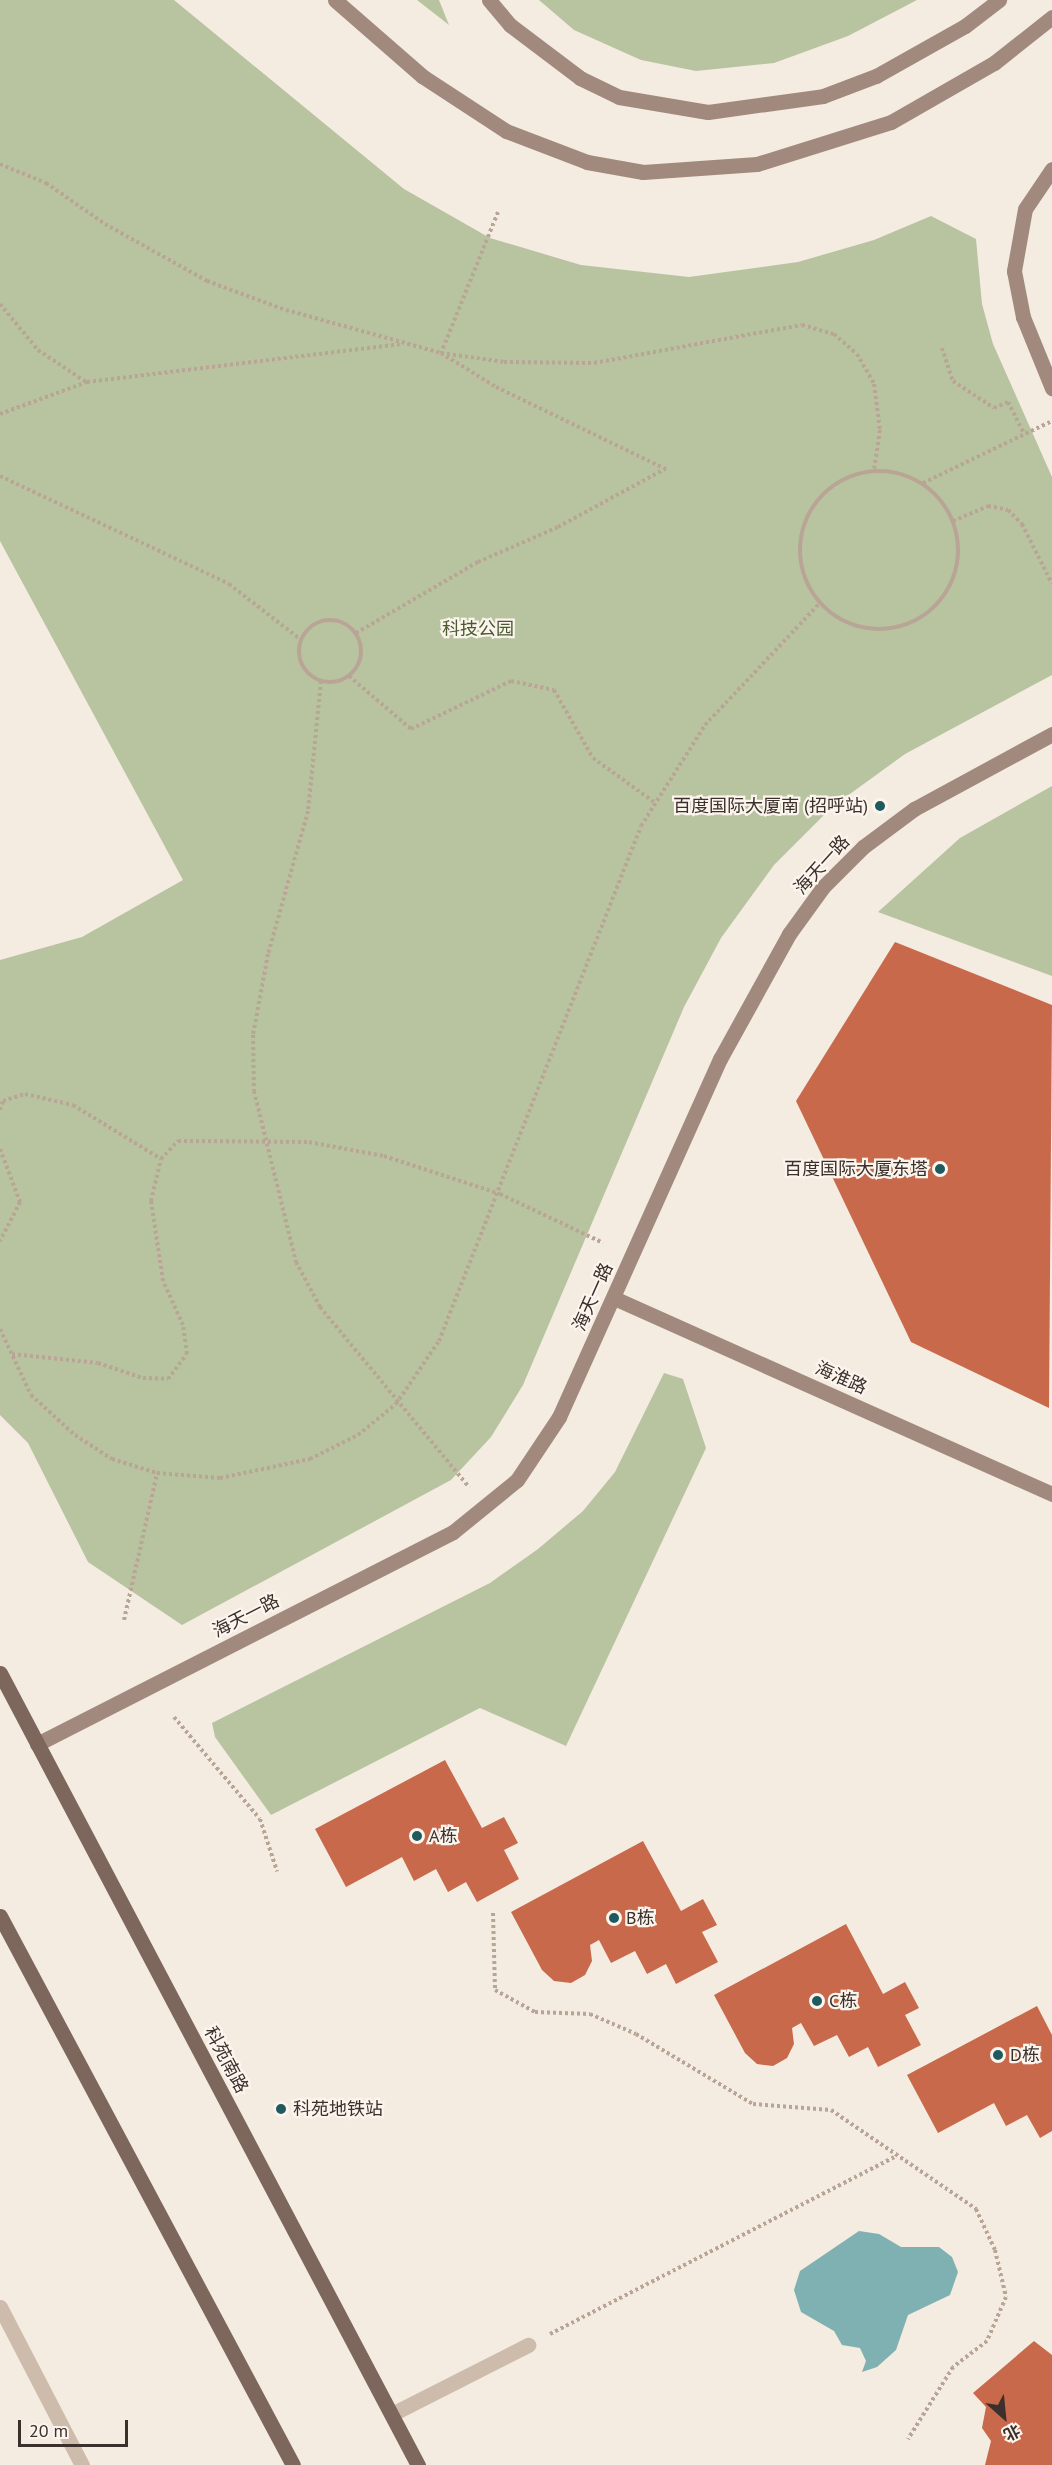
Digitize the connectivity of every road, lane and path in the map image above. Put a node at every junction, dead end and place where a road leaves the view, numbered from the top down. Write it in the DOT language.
graph roads {
  1 [pos="335,0"];
  2 [pos="489,0"];
  3 [pos="999,0"];
  4 [pos="1052,17"];
  5 [pos="0,164"];
  6 [pos="1052,169"];
  7 [pos="498,212"];
  8 [pos="0,304"];
  9 [pos="404,343"];
  10 [pos="942,348"];
  11 [pos="441,353"];
  12 [pos="87,382"];
  13 [pos="1052,388"];
  14 [pos="0,414"];
  15 [pos="1052,421"];
  16 [pos="1024,434"];
  17 [pos="874,470"];
  18 [pos="0,476"];
  19 [pos="923,483"];
  20 [pos="953,521"];
  21 [pos="1052,584"];
  22 [pos="819,603"];
  23 [pos="356,633"];
  24 [pos="300,639"];
  25 [pos="349,676"];
  26 [pos="321,681"];
  27 [pos="1052,734"];
  28 [pos="654,802"];
  29 [pos="0,1110"];
  30 [pos="266,1143"];
  31 [pos="0,1149"];
  32 [pos="161,1159"];
  33 [pos="500,1194"];
  34 [pos="0,1241"];
  35 [pos="603,1243"];
  36 [pos="614,1298"];
  37 [pos="0,1329"];
  38 [pos="12,1353"];
  39 [pos="396,1404"];
  40 [pos="157,1473"];
  41 [pos="469,1487"];
  42 [pos="1052,1494"];
  43 [pos="124,1620"];
  44 [pos="0,1673"];
  45 [pos="174,1717"];
  46 [pos="37,1744"];
  47 [pos="277,1871"];
  48 [pos="493,1913"];
  49 [pos="0,1916"];
  50 [pos="894,2157"];
  51 [pos="0,2307"];
  52 [pos="528,2345"];
  53 [pos="392,2414"];
  54 [pos="908,2439"];
  55 [pos="82,2465"];
  56 [pos="293,2465"];
  57 [pos="418,2465"];
  1 -- 4 [label="street"];
  2 -- 3 [label="street"];
  5 -- 9 [label="path"];
  6 -- 13 [label="street"];
  7 -- 11 [label="path"];
  8 -- 12 [label="path"];
  9 -- 11 [label="path"];
  9 -- 12 [label="path"];
  10 -- 16 [label="path"];
  11 -- 17 [label="path"];
  11 -- 23 [label="path"];
  12 -- 14 [label="path"];
  15 -- 16 [label="path"];
  16 -- 19 [label="path"];
  17 -- 19 [label="path"];
  17 -- 22 [label="path"];
  18 -- 24 [label="path"];
  19 -- 20 [label="path"];
  20 -- 21 [label="path"];
  20 -- 22 [label="path"];
  22 -- 28 [label="path"];
  23 -- 24 [label="path"];
  23 -- 25 [label="path"];
  24 -- 26 [label="path"];
  25 -- 26 [label="path"];
  25 -- 28 [label="path"];
  26 -- 30 [label="path"];
  27 -- 36 [label="street, 海天一路"];
  28 -- 33 [label="path"];
  29 -- 32 [label="path"];
  30 -- 32 [label="path"];
  30 -- 33 [label="path"];
  30 -- 39 [label="path"];
  31 -- 34 [label="path"];
  32 -- 38 [label="path"];
  33 -- 35 [label="path"];
  33 -- 39 [label="path"];
  36 -- 42 [label="street, 海淮路"];
  36 -- 46 [label="street, 海天一路"];
  37 -- 38 [label="path"];
  38 -- 40 [label="path"];
  39 -- 40 [label="path"];
  39 -- 41 [label="path"];
  40 -- 43 [label="path"];
  44 -- 46 [label="main road, 科苑南路"];
  45 -- 47 [label="path"];
  46 -- 53 [label="main road, 科苑南路"];
  48 -- 50 [label="path"];
  49 -- 56 [label="main road"];
  50 -- 52 [label="path"];
  50 -- 54 [label="path"];
  51 -- 55 [label="street"];
  52 -- 53 [label="street"];
  53 -- 57 [label="main road, 科苑南路"];
}
